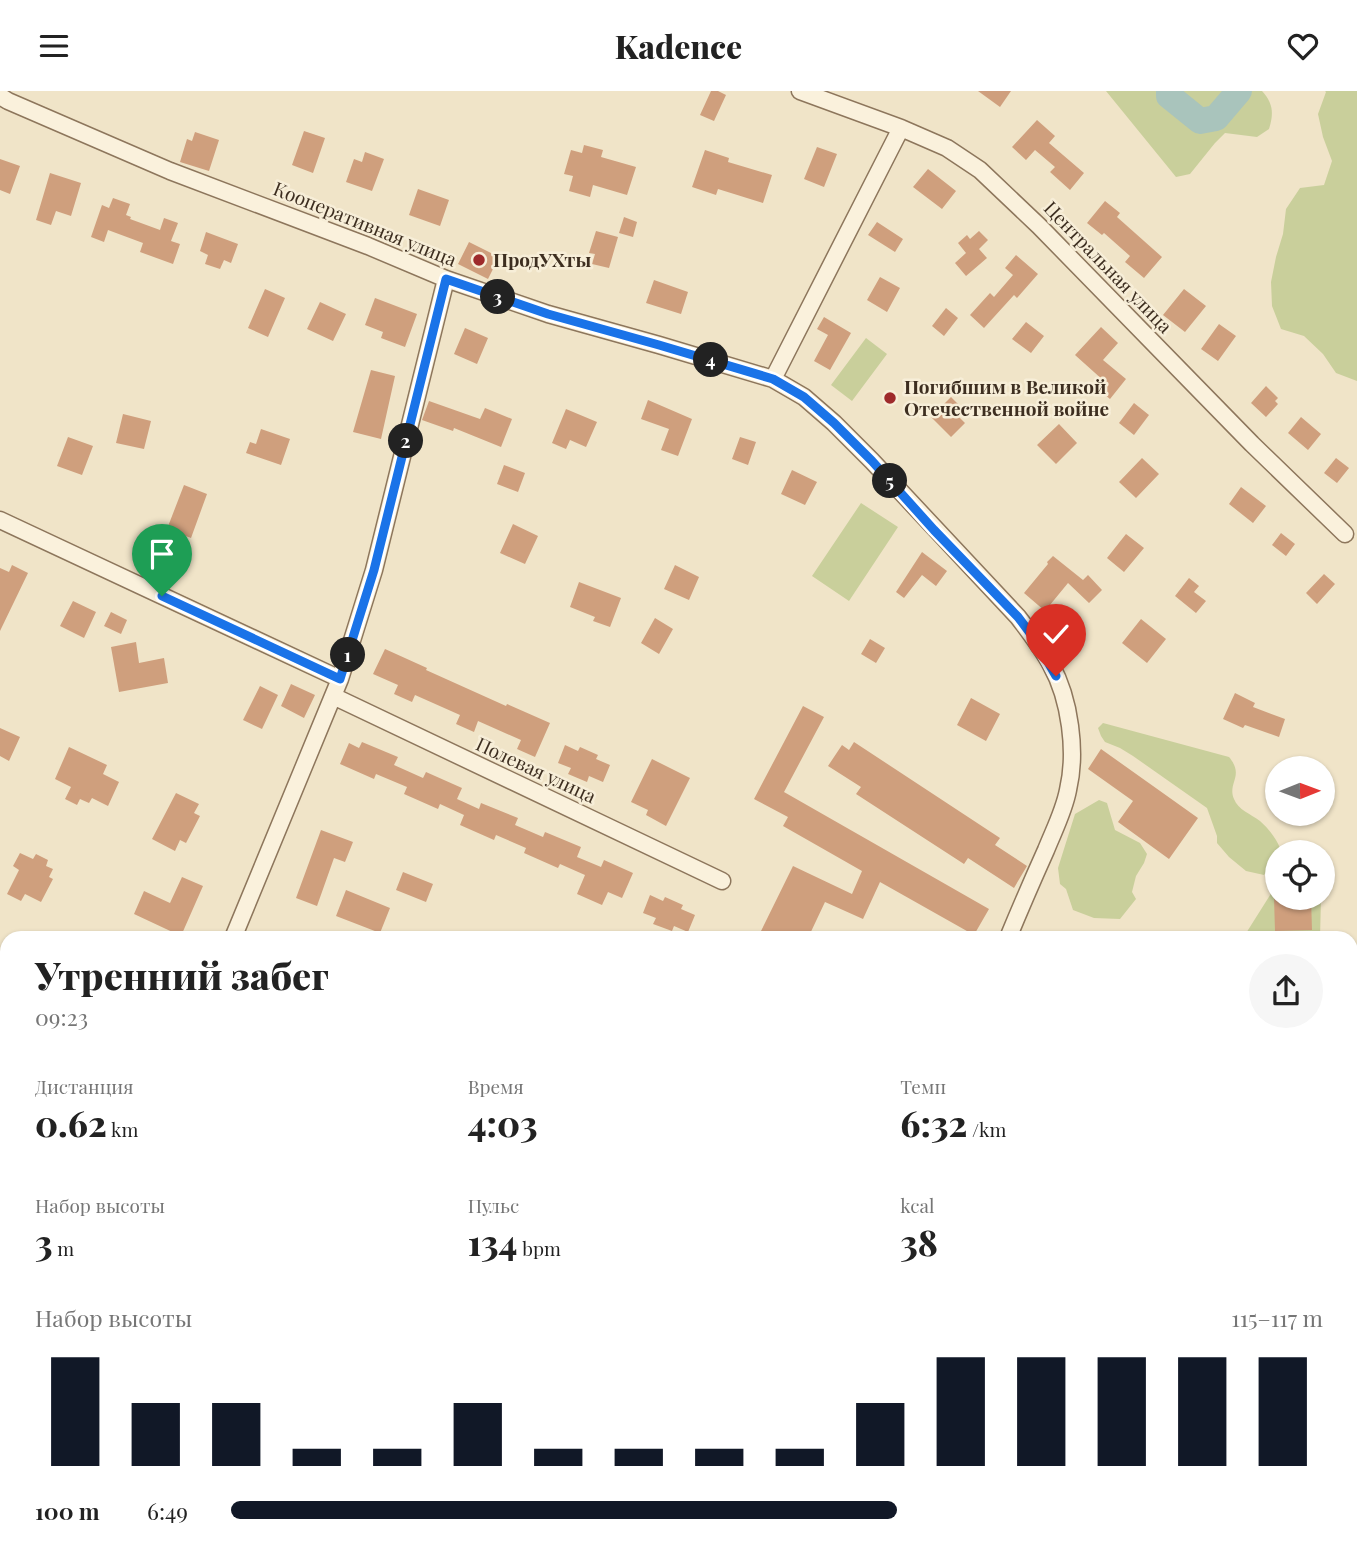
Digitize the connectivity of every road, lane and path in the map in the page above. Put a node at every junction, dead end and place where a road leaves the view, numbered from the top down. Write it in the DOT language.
graph roads {
  1 [pos="800,91"];
  2 [pos="0,96"];
  3 [pos="901,128"];
  4 [pos="446,279"];
  5 [pos="773,379"];
  6 [pos="0,520"];
  7 [pos="1345,534"];
  8 [pos="340,679"];
  9 [pos="333,696"];
  10 [pos="722,881"];
  11 [pos="236,931"];
  12 [pos="1011,931"];
  1 -- 3 [label="street, Центральная улица"];
  2 -- 4 [label="street, Кооперативная улица"];
  3 -- 5 [label="street"];
  3 -- 7 [label="street, Центральная улица"];
  4 -- 5 [label="street, Кооперативная улица"];
  4 -- 8 [label="street"];
  5 -- 12 [label="street, Кооперативная улица"];
  6 -- 8 [label="street"];
  8 -- 9 [label="street"];
  9 -- 10 [label="street, Полевая улица"];
  9 -- 11 [label="street"];
}
